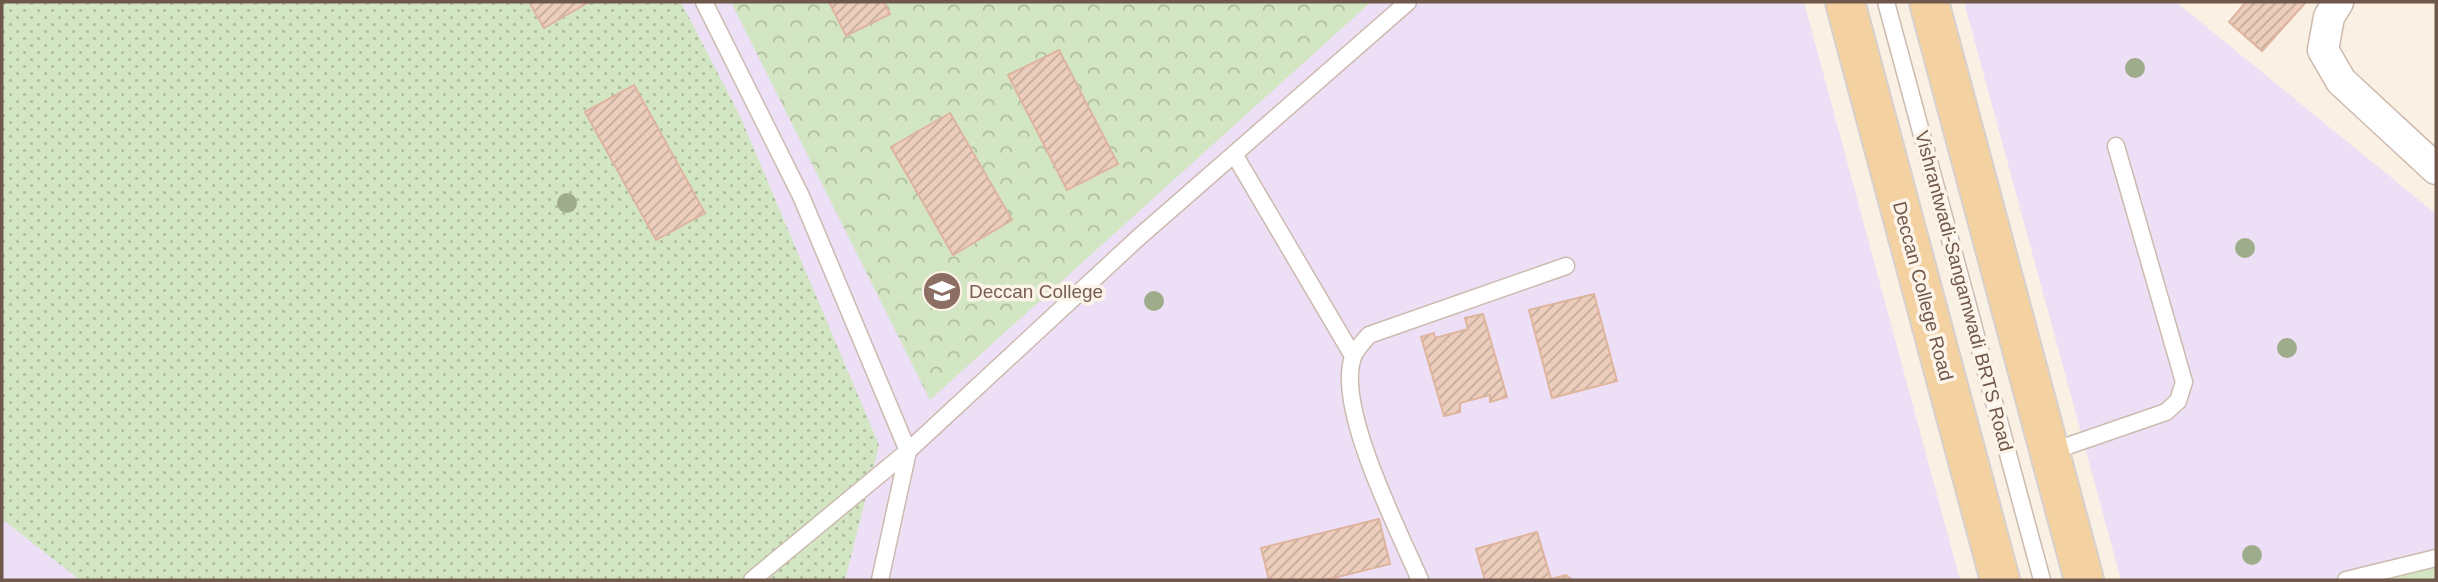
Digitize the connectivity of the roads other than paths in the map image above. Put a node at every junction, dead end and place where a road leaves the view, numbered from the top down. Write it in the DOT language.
graph roads {
  1 [pos="704,2"];
  2 [pos="1408,2"];
  3 [pos="1845,2"];
  4 [pos="1886,2"];
  5 [pos="1929,2"];
  6 [pos="2338,2"];
  7 [pos="2116,146"];
  8 [pos="1234,154"];
  9 [pos="2436,169"];
  10 [pos="1566,266"];
  11 [pos="1353,356"];
  12 [pos="908,452"];
  13 [pos="2050,452"];
  14 [pos="2436,558"];
  15 [pos="752,580"];
  16 [pos="880,580"];
  17 [pos="1420,580"];
  18 [pos="2000,580"];
  19 [pos="2042,580"];
  20 [pos="2084,580"];
  21 [pos="2346,580"];
  1 -- 12 [label="lane"];
  2 -- 8 [label="lane"];
  3 -- 18 [label="main road, Deccan College Road"];
  4 -- 19 [label="lane, Vishrantwadi-Sangamwadi BRTS Road"];
  5 -- 13 [label="main road"];
  6 -- 9 [label="street"];
  7 -- 13 [label="lane"];
  8 -- 11 [label="lane"];
  8 -- 12 [label="lane"];
  10 -- 11 [label="lane"];
  11 -- 17 [label="lane"];
  12 -- 15 [label="lane"];
  12 -- 16 [label="lane"];
  13 -- 20 [label="main road"];
  14 -- 21 [label="lane"];
}
